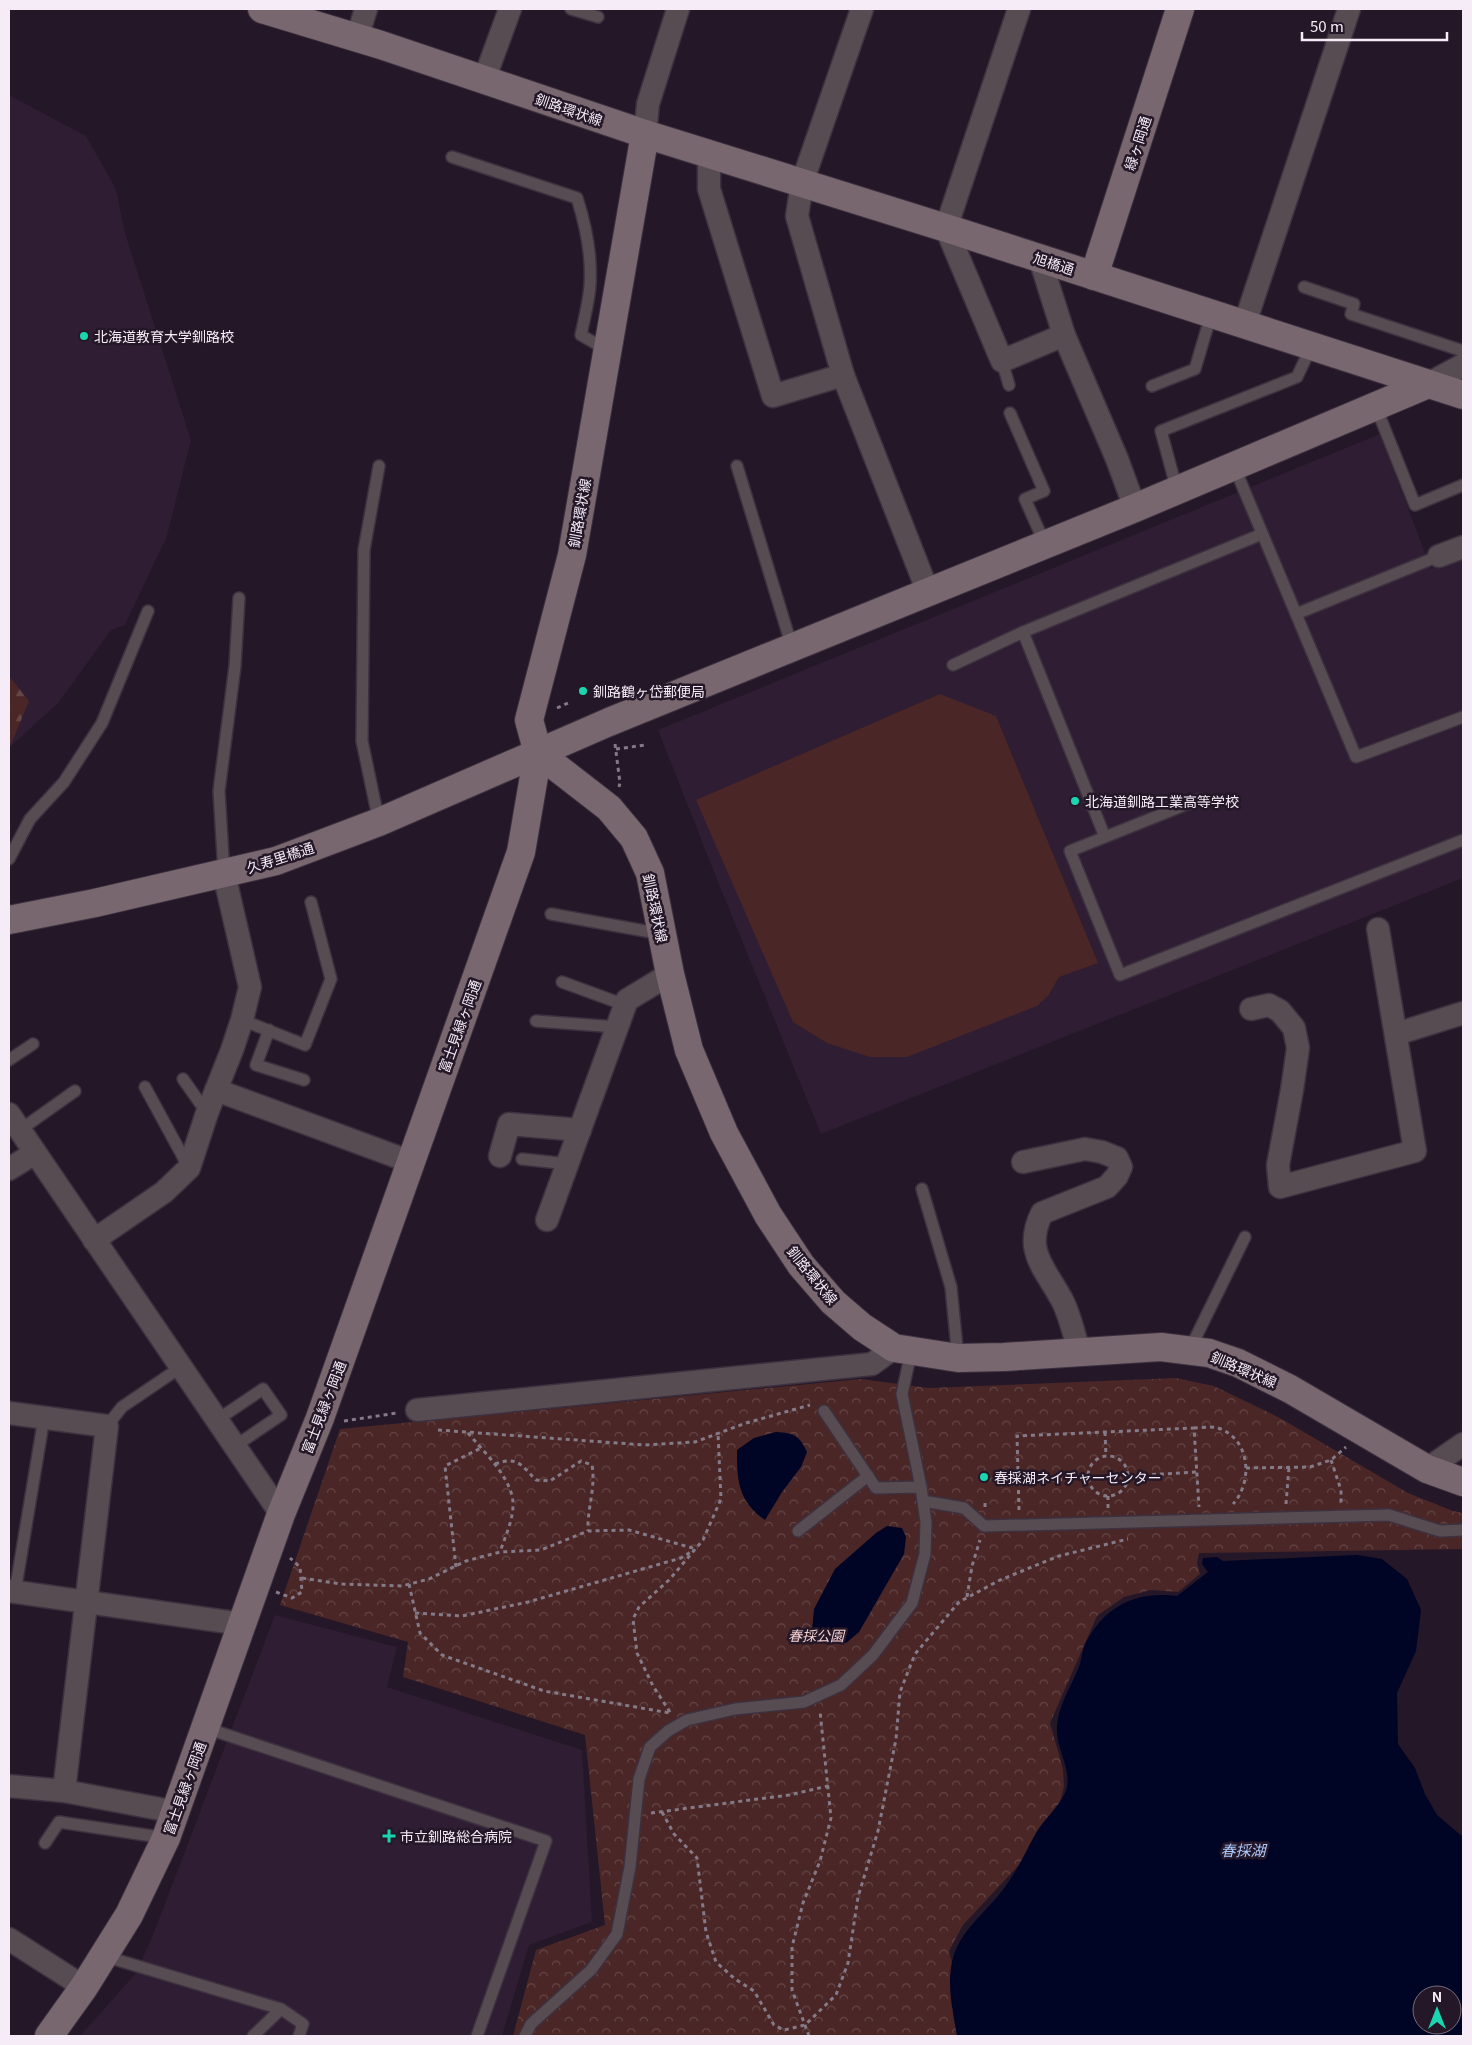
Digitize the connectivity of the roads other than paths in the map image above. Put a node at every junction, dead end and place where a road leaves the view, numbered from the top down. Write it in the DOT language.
graph roads {
  1 [pos="262,9"];
  2 [pos="366,9"];
  3 [pos="510,9"];
  4 [pos="571,9"];
  5 [pos="678,9"];
  6 [pos="862,9"];
  7 [pos="1019,9"];
  8 [pos="1180,9"];
  9 [pos="1350,9"];
  10 [pos="598,17"];
  11 [pos="357,38"];
  12 [pos="484,80"];
  13 [pos="645,134"];
  14 [pos="709,153"];
  15 [pos="452,157"];
  16 [pos="802,183"];
  17 [pos="946,228"];
  18 [pos="1040,259"];
  19 [pos="1094,276"];
  20 [pos="1304,287"];
  21 [pos="1211,315"];
  22 [pos="1244,326"];
  23 [pos="1064,335"];
  24 [pos="1311,347"];
  25 [pos="607,350"];
  26 [pos="1463,351"];
  27 [pos="1002,361"];
  28 [pos="1463,365"];
  29 [pos="843,375"];
  30 [pos="1428,384"];
  31 [pos="1009,385"];
  32 [pos="1152,386"];
  33 [pos="1463,395"];
  34 [pos="1376,407"];
  35 [pos="1010,413"];
  36 [pos="379,466"];
  37 [pos="736,466"];
  38 [pos="1234,466"];
  39 [pos="1463,485"];
  40 [pos="1177,490"];
  41 [pos="1135,508"];
  42 [pos="1262,534"];
  43 [pos="1046,544"];
  44 [pos="1463,547"];
  45 [pos="1439,556"];
  46 [pos="928,592"];
  47 [pos="239,598"];
  48 [pos="148,611"];
  49 [pos="1296,614"];
  50 [pos="1023,632"];
  51 [pos="792,647"];
  52 [pos="953,665"];
  53 [pos="1463,717"];
  54 [pos="538,754"];
  55 [pos="1200,798"];
  56 [pos="379,822"];
  57 [pos="1105,837"];
  58 [pos="1463,840"];
  59 [pos="9,859"];
  60 [pos="224,874"];
  61 [pos="311,902"];
  62 [pos="550,914"];
  63 [pos="9,920"];
  64 [pos="1378,929"];
  65 [pos="662,934"];
  66 [pos="670,974"];
  67 [pos="562,982"];
  68 [pos="625,1006"];
  69 [pos="1251,1009"];
  70 [pos="1463,1014"];
  71 [pos="242,1020"];
  72 [pos="536,1021"];
  73 [pos="617,1027"];
  74 [pos="269,1030"];
  75 [pos="1396,1034"];
  76 [pos="33,1044"];
  77 [pos="9,1060"];
  78 [pos="183,1079"];
  79 [pos="304,1080"];
  80 [pos="145,1087"];
  81 [pos="216,1090"];
  82 [pos="74,1091"];
  83 [pos="207,1113"];
  84 [pos="14,1122"];
  85 [pos="580,1130"];
  86 [pos="35,1153"];
  87 [pos="500,1156"];
  88 [pos="522,1159"];
  89 [pos="411,1162"];
  90 [pos="1024,1162"];
  91 [pos="569,1164"];
  92 [pos="189,1168"];
  93 [pos="9,1169"];
  94 [pos="922,1189"];
  95 [pos="547,1220"];
  96 [pos="1245,1237"];
  97 [pos="94,1240"];
  98 [pos="1190,1349"];
  99 [pos="903,1350"];
  100 [pos="1079,1351"];
  101 [pos="958,1358"];
  102 [pos="181,1367"];
  103 [pos="417,1410"];
  104 [pos="824,1411"];
  105 [pos="9,1413"];
  106 [pos="44,1418"];
  107 [pos="217,1420"];
  108 [pos="107,1426"];
  109 [pos="1463,1444"];
  110 [pos="235,1446"];
  111 [pos="1427,1469"];
  112 [pos="868,1476"];
  113 [pos="1463,1482"];
  114 [pos="921,1487"];
  115 [pos="923,1501"];
  116 [pos="281,1514"];
  117 [pos="1463,1530"];
  118 [pos="798,1531"];
  119 [pos="12,1591"];
  120 [pos="87,1601"];
  121 [pos="242,1624"];
  122 [pos="206,1728"];
  123 [pos="9,1786"];
  124 [pos="64,1791"];
  125 [pos="176,1812"];
  126 [pos="166,1838"];
  127 [pos="46,1843"];
  128 [pos="9,1939"];
  129 [pos="104,1956"];
  130 [pos="84,1987"];
  131 [pos="281,2009"];
  132 [pos="49,2036"];
  133 [pos="253,2036"];
  134 [pos="298,2036"];
  135 [pos="477,2036"];
  136 [pos="525,2036"];
  1 -- 11 [label="street, 釧路環状線"];
  2 -- 11 [label="street"];
  3 -- 12 [label="street"];
  4 -- 10 [label="lane"];
  5 -- 13 [label="street"];
  6 -- 16 [label="street"];
  7 -- 17 [label="street"];
  8 -- 19 [label="street, 緑ヶ岡通"];
  9 -- 22 [label="street"];
  11 -- 12 [label="street, 釧路環状線"];
  12 -- 13 [label="street, 釧路環状線"];
  13 -- 14 [label="street, 旭橋通"];
  13 -- 25 [label="street, 釧路環状線"];
  14 -- 16 [label="street, 旭橋通"];
  14 -- 29 [label="street"];
  15 -- 25 [label="lane"];
  16 -- 17 [label="street, 旭橋通"];
  16 -- 29 [label="street"];
  17 -- 18 [label="street, 旭橋通"];
  17 -- 27 [label="street"];
  18 -- 19 [label="street, 旭橋通"];
  18 -- 23 [label="street"];
  19 -- 21 [label="street, 旭橋通"];
  20 -- 26 [label="lane"];
  21 -- 22 [label="street, 旭橋通"];
  21 -- 32 [label="lane"];
  22 -- 24 [label="street, 旭橋通"];
  23 -- 27 [label="street"];
  23 -- 41 [label="street"];
  24 -- 30 [label="street, 旭橋通"];
  24 -- 40 [label="lane"];
  25 -- 54 [label="street, 釧路環状線"];
  27 -- 31 [label="lane"];
  28 -- 30 [label="street"];
  29 -- 46 [label="street"];
  30 -- 33 [label="street, 旭橋通"];
  30 -- 34 [label="street, 久寿里橋通"];
  34 -- 38 [label="street, 久寿里橋通"];
  34 -- 39 [label="lane"];
  35 -- 43 [label="lane"];
  36 -- 56 [label="lane"];
  37 -- 51 [label="lane"];
  38 -- 40 [label="street, 久寿里橋通"];
  38 -- 42 [label="lane"];
  40 -- 41 [label="street, 久寿里橋通"];
  41 -- 43 [label="street, 久寿里橋通"];
  42 -- 49 [label="lane"];
  42 -- 50 [label="lane"];
  43 -- 46 [label="street, 久寿里橋通"];
  44 -- 45 [label="street"];
  45 -- 49 [label="lane"];
  46 -- 51 [label="street, 久寿里橋通"];
  47 -- 60 [label="lane"];
  48 -- 59 [label="lane"];
  49 -- 53 [label="lane"];
  50 -- 52 [label="lane"];
  50 -- 57 [label="lane"];
  51 -- 54 [label="street, 久寿里橋通"];
  54 -- 56 [label="street, 久寿里橋通"];
  54 -- 65 [label="street, 釧路環状線"];
  54 -- 89 [label="street, 富士見緑ヶ岡通"];
  55 -- 57 [label="lane"];
  56 -- 60 [label="street, 久寿里橋通"];
  57 -- 58 [label="lane"];
  60 -- 63 [label="street, 久寿里橋通"];
  60 -- 71 [label="street"];
  61 -- 74 [label="lane"];
  62 -- 65 [label="lane"];
  64 -- 75 [label="street"];
  65 -- 66 [label="street, 釧路環状線"];
  66 -- 68 [label="street"];
  66 -- 99 [label="street, 釧路環状線"];
  67 -- 68 [label="lane"];
  68 -- 73 [label="street"];
  69 -- 75 [label="street"];
  70 -- 75 [label="street"];
  71 -- 74 [label="lane"];
  71 -- 81 [label="street"];
  72 -- 73 [label="lane"];
  73 -- 85 [label="street"];
  74 -- 79 [label="lane"];
  76 -- 77 [label="lane"];
  78 -- 83 [label="lane"];
  80 -- 92 [label="lane"];
  81 -- 83 [label="street"];
  81 -- 89 [label="street"];
  82 -- 84 [label="lane"];
  83 -- 92 [label="street"];
  84 -- 86 [label="street"];
  85 -- 87 [label="street"];
  85 -- 91 [label="street"];
  86 -- 93 [label="street"];
  86 -- 97 [label="street"];
  88 -- 91 [label="lane"];
  89 -- 116 [label="street, 富士見緑ヶ岡通"];
  90 -- 100 [label="street"];
  91 -- 95 [label="street"];
  92 -- 97 [label="street"];
  94 -- 101 [label="lane"];
  96 -- 98 [label="lane"];
  97 -- 102 [label="street"];
  98 -- 100 [label="street, 釧路環状線"];
  98 -- 111 [label="street, 釧路環状線"];
  99 -- 101 [label="street, 釧路環状線"];
  99 -- 103 [label="street"];
  99 -- 114 [label="lane"];
  100 -- 101 [label="street, 釧路環状線"];
  102 -- 107 [label="street"];
  102 -- 108 [label="lane"];
  104 -- 112 [label="lane"];
  105 -- 106 [label="street"];
  106 -- 108 [label="street"];
  106 -- 119 [label="lane"];
  107 -- 110 [label="street"];
  107 -- 110 [label="lane"];
  108 -- 120 [label="street"];
  109 -- 111 [label="street"];
  110 -- 116 [label="street"];
  111 -- 113 [label="street, 釧路環状線"];
  112 -- 114 [label="lane"];
  112 -- 118 [label="lane"];
  114 -- 115 [label="lane"];
  115 -- 117 [label="lane"];
  115 -- 136 [label="lane"];
  116 -- 121 [label="street, 富士見緑ヶ岡通"];
  119 -- 120 [label="street"];
  120 -- 121 [label="street"];
  120 -- 124 [label="street"];
  121 -- 122 [label="street, 富士見緑ヶ岡通"];
  122 -- 125 [label="street, 富士見緑ヶ岡通"];
  122 -- 135 [label="lane"];
  123 -- 124 [label="street"];
  124 -- 125 [label="street"];
  125 -- 126 [label="street, 富士見緑ヶ岡通"];
  126 -- 127 [label="lane"];
  126 -- 129 [label="street, 富士見緑ヶ岡通"];
  128 -- 130 [label="street"];
  129 -- 130 [label="street, 富士見緑ヶ岡通"];
  129 -- 131 [label="lane"];
  130 -- 132 [label="street, 富士見緑ヶ岡通"];
  131 -- 133 [label="lane"];
  131 -- 134 [label="lane"];
}
